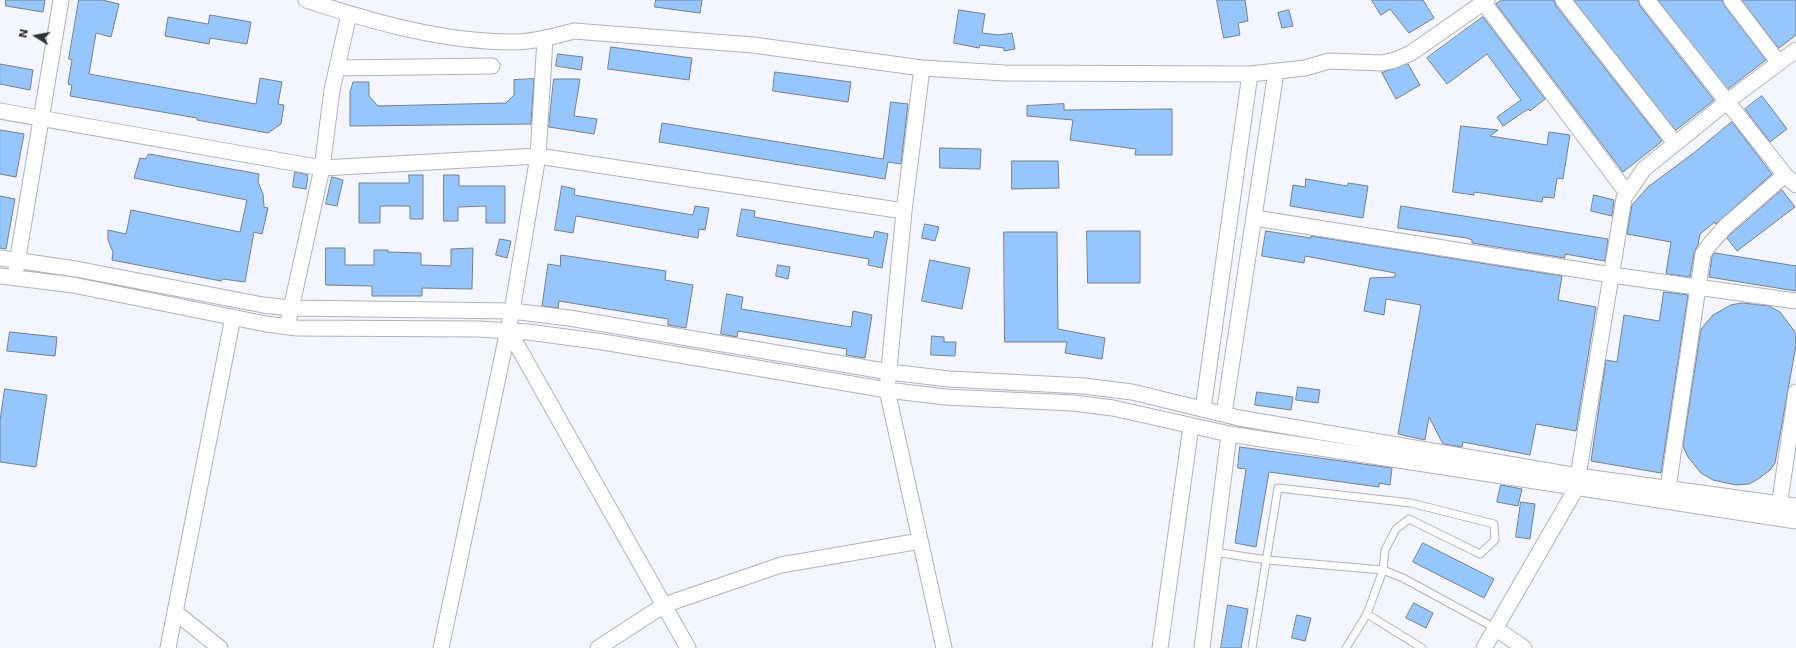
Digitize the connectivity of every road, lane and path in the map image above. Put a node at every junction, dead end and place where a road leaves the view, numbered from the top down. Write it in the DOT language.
graph roads {
  1 [pos="61,0"];
  2 [pos="306,0"];
  3 [pos="1563,0"];
  4 [pos="1647,0"];
  5 [pos="1731,0"];
  6 [pos="1486,1"];
  7 [pos="349,14"];
  8 [pos="545,39"];
  9 [pos="1796,50"];
  10 [pos="1780,63"];
  11 [pos="492,66"];
  12 [pos="337,68"];
  13 [pos="922,68"];
  14 [pos="1276,72"];
  15 [pos="1250,74"];
  16 [pos="1728,101"];
  17 [pos="0,111"];
  18 [pos="41,118"];
  19 [pos="1675,143"];
  20 [pos="538,156"];
  21 [pos="322,168"];
  22 [pos="1785,175"];
  23 [pos="1796,186"];
  24 [pos="1627,193"];
  25 [pos="904,211"];
  26 [pos="1255,218"];
  27 [pos="0,258"];
  28 [pos="18,261"];
  29 [pos="1612,275"];
  30 [pos="7,277"];
  31 [pos="1698,286"];
  32 [pos="1796,301"];
  33 [pos="291,308"];
  34 [pos="512,311"];
  35 [pos="233,317"];
  36 [pos="287,326"];
  37 [pos="508,331"];
  38 [pos="890,372"];
  39 [pos="887,390"];
  40 [pos="1796,392"];
  41 [pos="1203,409"];
  42 [pos="1224,414"];
  43 [pos="1191,426"];
  44 [pos="1229,434"];
  45 [pos="1578,481"];
  46 [pos="1668,488"];
  47 [pos="1796,506"];
  48 [pos="1778,511"];
  49 [pos="1796,521"];
  50 [pos="920,541"];
  51 [pos="1214,552"];
  52 [pos="1267,560"];
  53 [pos="1383,570"];
  54 [pos="664,606"];
  55 [pos="175,612"];
  56 [pos="1367,614"];
  57 [pos="1495,628"];
  58 [pos="168,648"];
  59 [pos="220,648"];
  60 [pos="441,648"];
  61 [pos="598,648"];
  62 [pos="688,648"];
  63 [pos="944,648"];
  64 [pos="1160,648"];
  65 [pos="1202,648"];
  66 [pos="1252,648"];
  67 [pos="1346,648"];
  68 [pos="1422,648"];
  69 [pos="1484,648"];
  70 [pos="1524,648"];
  1 -- 18 [label="street"];
  2 -- 7 [label="street"];
  3 -- 19 [label="street"];
  4 -- 16 [label="street"];
  5 -- 10 [label="street"];
  6 -- 14 [label="street"];
  6 -- 24 [label="street"];
  7 -- 8 [label="street"];
  7 -- 12 [label="street"];
  8 -- 13 [label="street"];
  8 -- 20 [label="street"];
  9 -- 10 [label="street"];
  10 -- 16 [label="street"];
  11 -- 12 [label="street"];
  12 -- 21 [label="street"];
  13 -- 15 [label="street"];
  13 -- 25 [label="street"];
  14 -- 15 [label="street"];
  14 -- 26 [label="street"];
  15 -- 41 [label="street"];
  16 -- 19 [label="street"];
  16 -- 22 [label="street"];
  17 -- 18 [label="street"];
  18 -- 21 [label="street"];
  18 -- 28 [label="street"];
  19 -- 24 [label="street"];
  20 -- 21 [label="street"];
  20 -- 25 [label="street"];
  20 -- 34 [label="street"];
  21 -- 33 [label="street"];
  22 -- 23 [label="street"];
  22 -- 31 [label="street"];
  24 -- 29 [label="street"];
  25 -- 38 [label="street"];
  26 -- 29 [label="street"];
  26 -- 42 [label="street"];
  27 -- 28 [label="street"];
  28 -- 30 [label="street"];
  28 -- 33 [label="street"];
  29 -- 31 [label="street"];
  29 -- 45 [label="street"];
  30 -- 35 [label="street"];
  31 -- 32 [label="street"];
  31 -- 46 [label="street"];
  33 -- 34 [label="street"];
  33 -- 36 [label="street"];
  34 -- 37 [label="street"];
  34 -- 38 [label="street"];
  35 -- 36 [label="street"];
  35 -- 55 [label="street"];
  36 -- 37 [label="street"];
  37 -- 39 [label="street"];
  37 -- 54 [label="street"];
  37 -- 60 [label="street"];
  38 -- 39 [label="street"];
  38 -- 41 [label="street"];
  39 -- 43 [label="street"];
  39 -- 50 [label="street"];
  40 -- 48 [label="street"];
  41 -- 42 [label="street"];
  42 -- 45 [label="street"];
  43 -- 44 [label="street"];
  43 -- 64 [label="street"];
  44 -- 45 [label="street"];
  44 -- 51 [label="street"];
  45 -- 46 [label="street"];
  45 -- 48 [label="street"];
  45 -- 57 [label="street"];
  46 -- 48 [label="street"];
  47 -- 48 [label="street"];
  48 -- 49 [label="street"];
  50 -- 54 [label="street"];
  50 -- 63 [label="street"];
  51 -- 52 [label="lane"];
  51 -- 65 [label="street"];
  52 -- 53 [label="lane"];
  52 -- 53 [label="lane"];
  52 -- 66 [label="lane"];
  53 -- 56 [label="lane"];
  53 -- 57 [label="lane"];
  54 -- 61 [label="street"];
  54 -- 62 [label="street"];
  55 -- 58 [label="street"];
  55 -- 59 [label="street"];
  56 -- 67 [label="lane"];
  56 -- 68 [label="lane"];
  57 -- 69 [label="street"];
  57 -- 70 [label="street"];
}
